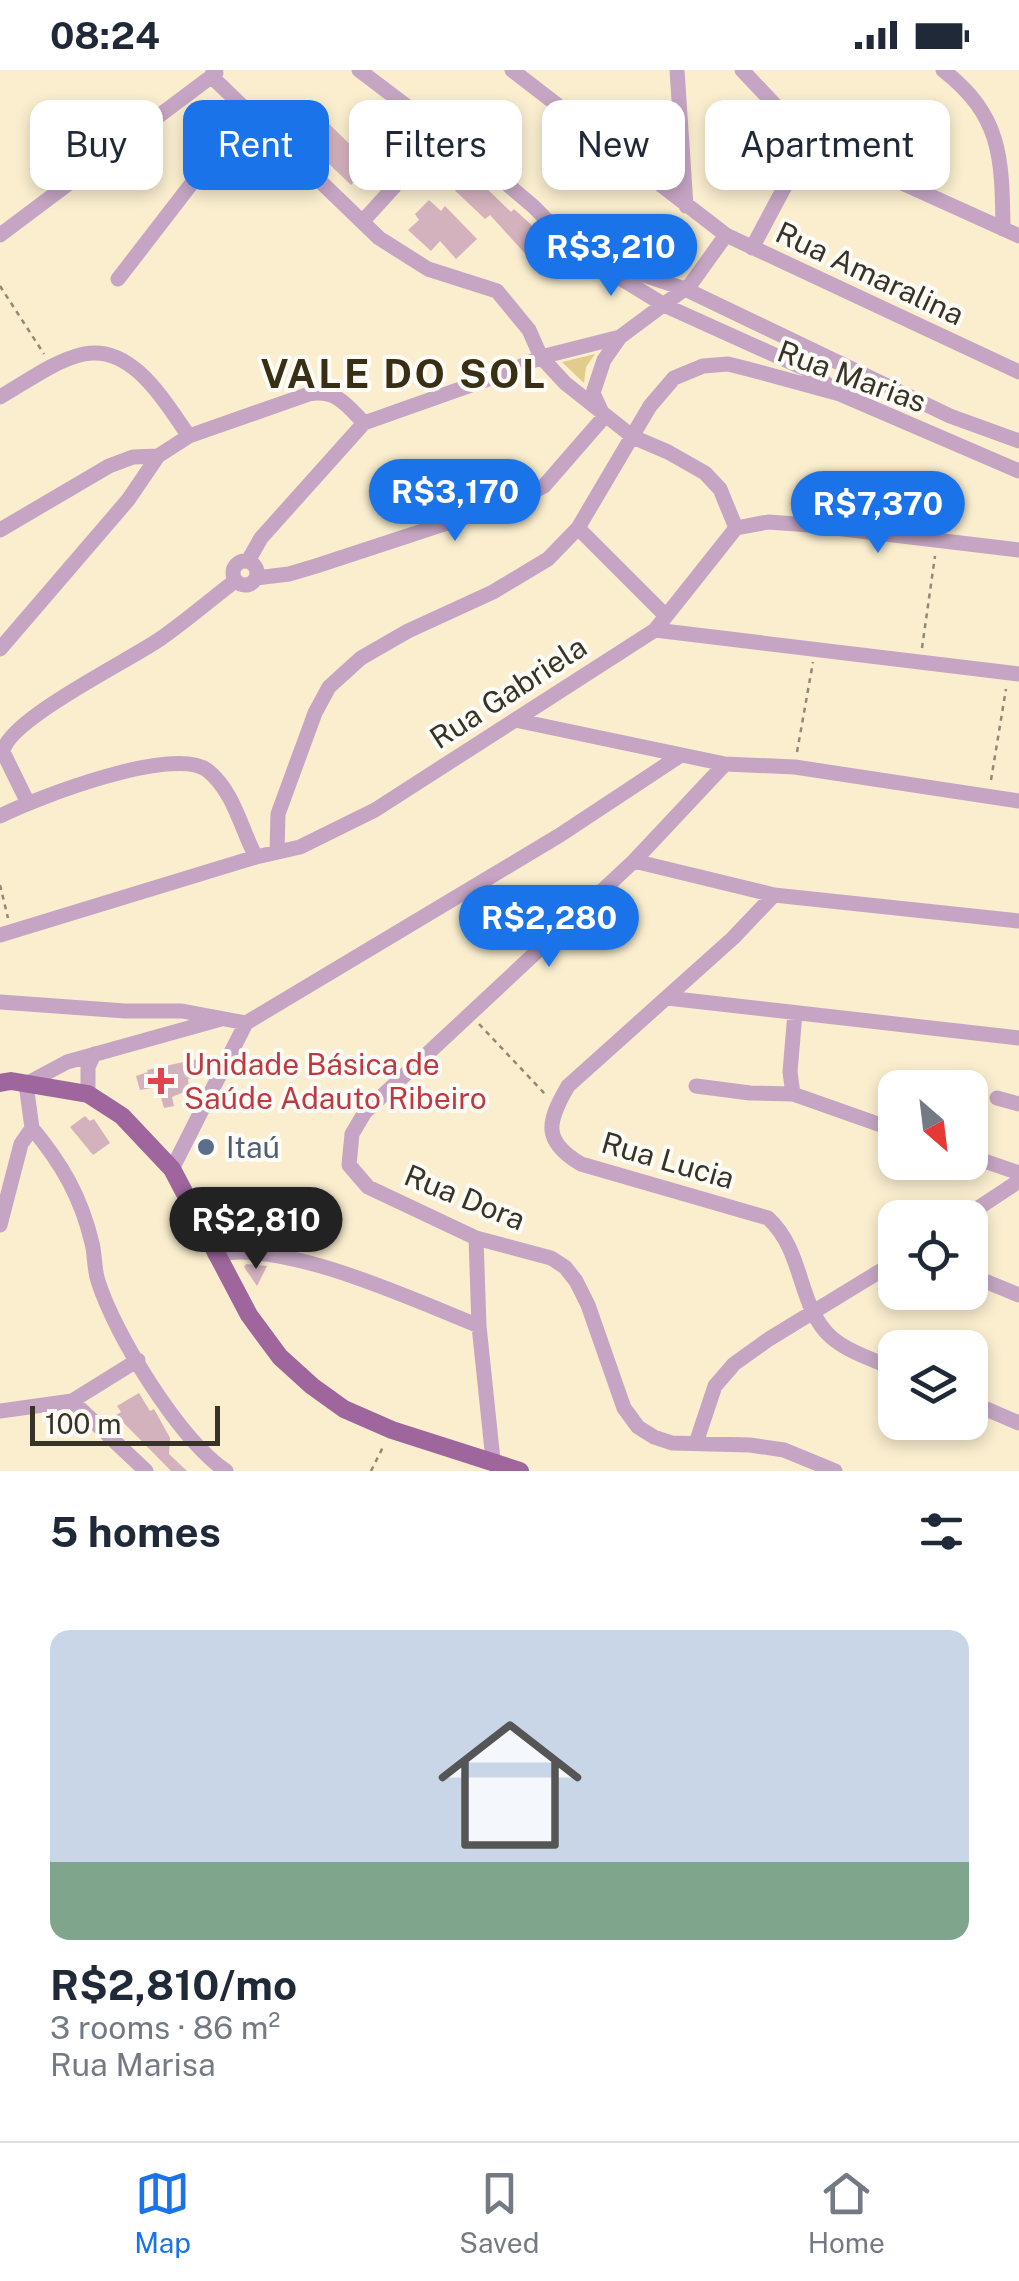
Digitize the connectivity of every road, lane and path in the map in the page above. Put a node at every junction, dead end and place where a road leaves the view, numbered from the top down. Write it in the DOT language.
graph roads {
  1 [pos="359,70"];
  2 [pos="512,70"];
  3 [pos="677,70"];
  4 [pos="742,70"];
  5 [pos="943,70"];
  6 [pos="215,73"];
  7 [pos="236,100"];
  8 [pos="398,100"];
  9 [pos="770,100"];
  10 [pos="186,190"];
  11 [pos="329,190"];
  12 [pos="392,190"];
  13 [pos="513,190"];
  14 [pos="783,190"];
  15 [pos="915,190"];
  16 [pos="686,206"];
  17 [pos="363,222"];
  18 [pos="1002,229"];
  19 [pos="0,235"];
  20 [pos="726,235"];
  21 [pos="1019,236"];
  22 [pos="752,248"];
  23 [pos="579,253"];
  24 [pos="118,278"];
  25 [pos="0,286"];
  26 [pos="685,289"];
  27 [pos="666,306"];
  28 [pos="620,337"];
  29 [pos="540,357"];
  30 [pos="53,368"];
  31 [pos="1019,372"];
  32 [pos="897,391"];
  33 [pos="840,394"];
  34 [pos="0,397"];
  35 [pos="932,408"];
  36 [pos="886,415"];
  37 [pos="604,417"];
  38 [pos="364,423"];
  39 [pos="926,431"];
  40 [pos="189,436"];
  41 [pos="633,438"];
  42 [pos="1019,442"];
  43 [pos="158,456"];
  44 [pos="1019,471"];
  45 [pos="578,528"];
  46 [pos="736,528"];
  47 [pos="0,530"];
  48 [pos="938,540"];
  49 [pos="1019,550"];
  50 [pos="248,560"];
  51 [pos="256,578"];
  52 [pos="235,581"];
  53 [pos="665,616"];
  54 [pos="654,630"];
  55 [pos="0,649"];
  56 [pos="816,650"];
  57 [pos="920,663"];
  58 [pos="1014,673"];
  59 [pos="515,720"];
  60 [pos="681,755"];
  61 [pos="725,764"];
  62 [pos="794,767"];
  63 [pos="988,797"];
  64 [pos="1019,801"];
  65 [pos="28,803"];
  66 [pos="0,816"];
  67 [pos="275,825"];
  68 [pos="246,829"];
  69 [pos="277,851"];
  70 [pos="256,857"];
  71 [pos="634,861"];
  72 [pos="0,886"];
  73 [pos="774,895"];
  74 [pos="1019,921"];
  75 [pos="6,933"];
  76 [pos="668,998"];
  77 [pos="0,1002"];
  78 [pos="126,1011"];
  79 [pos="795,1013"];
  80 [pos="471,1015"];
  81 [pos="221,1019"];
  82 [pos="246,1023"];
  83 [pos="1019,1038"];
  84 [pos="128,1044"];
  85 [pos="94,1054"];
  86 [pos="0,1083"];
  87 [pos="26,1084"];
  88 [pos="696,1086"];
  89 [pos="88,1094"];
  90 [pos="793,1094"];
  91 [pos="997,1098"];
  92 [pos="1019,1104"];
  93 [pos="556,1106"];
  94 [pos="878,1124"];
  95 [pos="32,1128"];
  96 [pos="988,1164"];
  97 [pos="172,1169"];
  98 [pos="1019,1177"];
  99 [pos="988,1200"];
  100 [pos="0,1224"];
  101 [pos="476,1238"];
  102 [pos="215,1255"];
  103 [pos="878,1273"];
  104 [pos="988,1283"];
  105 [pos="1019,1296"];
  106 [pos="814,1314"];
  107 [pos="479,1326"];
  108 [pos="138,1360"];
  109 [pos="878,1360"];
  110 [pos="72,1401"];
  111 [pos="988,1410"];
  112 [pos="0,1411"];
  113 [pos="1019,1423"];
  114 [pos="392,1430"];
  115 [pos="696,1443"];
  116 [pos="493,1460"];
  117 [pos="146,1471"];
  118 [pos="226,1471"];
  119 [pos="371,1471"];
  120 [pos="520,1471"];
  121 [pos="834,1471"];
  1 -- 8 [label="street"];
  2 -- 16 [label="street, Rua Amaralina"];
  3 -- 16 [label="street"];
  4 -- 9 [label="street"];
  5 -- 18 [label="street"];
  6 -- 7 [label="street"];
  6 -- 19 [label="street"];
  10 -- 24 [label="street"];
  11 -- 17 [label="street"];
  12 -- 17 [label="street"];
  13 -- 23 [label="street"];
  14 -- 22 [label="street"];
  15 -- 18 [label="street"];
  16 -- 20 [label="street, Rua Amaralina"];
  17 -- 29 [label="street"];
  18 -- 21 [label="street"];
  20 -- 22 [label="street, Rua Amaralina"];
  20 -- 26 [label="street"];
  22 -- 31 [label="street, Rua Amaralina"];
  23 -- 26 [label="street"];
  23 -- 27 [label="street"];
  25 -- 30 [label="path"];
  26 -- 27 [label="street"];
  26 -- 32 [label="street"];
  27 -- 28 [label="street"];
  27 -- 33 [label="street"];
  28 -- 29 [label="street"];
  28 -- 37 [label="street"];
  29 -- 37 [label="street"];
  29 -- 38 [label="street"];
  30 -- 34 [label="street"];
  30 -- 40 [label="street"];
  32 -- 35 [label="street"];
  32 -- 36 [label="street"];
  33 -- 36 [label="street, Rua Marias"];
  33 -- 41 [label="street, Rua Marias"];
  35 -- 39 [label="street"];
  35 -- 42 [label="street"];
  36 -- 39 [label="street, Rua Marias"];
  37 -- 41 [label="street"];
  37 -- 51 [label="street"];
  38 -- 40 [label="street"];
  38 -- 50 [label="street"];
  39 -- 44 [label="street, Rua Marias"];
  40 -- 43 [label="street"];
  41 -- 45 [label="street, Rua Marias"];
  41 -- 46 [label="street"];
  43 -- 47 [label="street"];
  43 -- 55 [label="street"];
  45 -- 53 [label="street"];
  45 -- 67 [label="street, Rua Marias"];
  46 -- 48 [label="street"];
  46 -- 53 [label="street, Rua Gabriela"];
  48 -- 49 [label="street"];
  48 -- 57 [label="path"];
  50 -- 51 [label="street"];
  50 -- 52 [label="street"];
  51 -- 52 [label="street"];
  52 -- 65 [label="street"];
  53 -- 54 [label="street, Rua Gabriela"];
  54 -- 56 [label="street"];
  54 -- 59 [label="street, Rua Gabriela"];
  56 -- 57 [label="street"];
  56 -- 62 [label="path"];
  57 -- 58 [label="street"];
  58 -- 63 [label="path"];
  59 -- 60 [label="street"];
  59 -- 69 [label="street, Rua Gabriela"];
  60 -- 61 [label="street"];
  60 -- 82 [label="street"];
  61 -- 62 [label="street"];
  61 -- 71 [label="street, Rua Dora"];
  62 -- 63 [label="street"];
  63 -- 64 [label="street"];
  65 -- 66 [label="street"];
  65 -- 68 [label="street"];
  67 -- 68 [label="street"];
  67 -- 69 [label="street"];
  68 -- 70 [label="street"];
  69 -- 70 [label="street, Rua Gabriela"];
  70 -- 75 [label="street, Rua Gabriela"];
  71 -- 73 [label="street"];
  71 -- 80 [label="street, Rua Dora"];
  72 -- 75 [label="path"];
  73 -- 74 [label="street"];
  73 -- 76 [label="street"];
  76 -- 79 [label="street"];
  76 -- 93 [label="street"];
  77 -- 78 [label="street"];
  78 -- 81 [label="street"];
  78 -- 84 [label="street"];
  79 -- 83 [label="street"];
  79 -- 90 [label="street"];
  80 -- 93 [label="path"];
  80 -- 101 [label="street, Rua Dora"];
  81 -- 82 [label="street"];
  81 -- 84 [label="street"];
  82 -- 97 [label="street"];
  84 -- 85 [label="street"];
  85 -- 87 [label="street"];
  85 -- 89 [label="street"];
  86 -- 87 [label="main road"];
  87 -- 89 [label="main road"];
  87 -- 95 [label="street"];
  88 -- 90 [label="street"];
  89 -- 97 [label="main road"];
  90 -- 94 [label="street"];
  91 -- 92 [label="street"];
  93 -- 106 [label="street, Rua Lucia"];
  95 -- 100 [label="street"];
  95 -- 108 [label="street"];
  96 -- 98 [label="street"];
  97 -- 102 [label="main road"];
  98 -- 99 [label="street"];
  101 -- 107 [label="street"];
  101 -- 115 [label="street, Rua Dora"];
  102 -- 107 [label="street"];
  102 -- 114 [label="main road"];
  103 -- 106 [label="street"];
  104 -- 105 [label="street"];
  106 -- 109 [label="street"];
  106 -- 115 [label="street"];
  107 -- 116 [label="street"];
  108 -- 110 [label="street"];
  108 -- 118 [label="street"];
  110 -- 112 [label="street"];
  110 -- 117 [label="street"];
  111 -- 113 [label="street"];
  114 -- 116 [label="main road"];
  114 -- 119 [label="path"];
  115 -- 121 [label="street, Rua Dora"];
  116 -- 120 [label="main road"];
}
